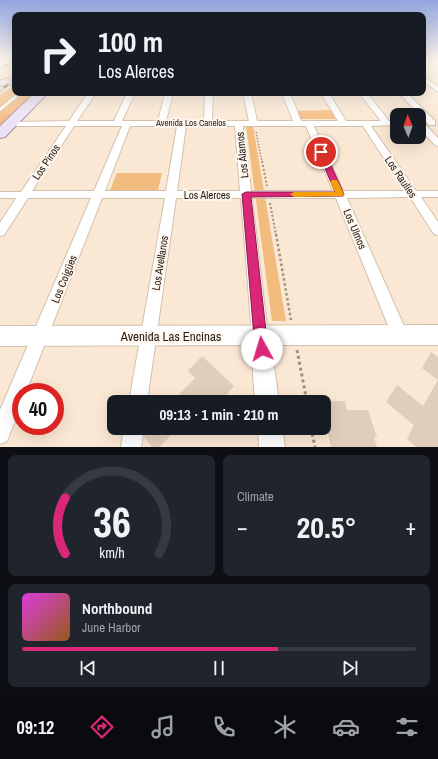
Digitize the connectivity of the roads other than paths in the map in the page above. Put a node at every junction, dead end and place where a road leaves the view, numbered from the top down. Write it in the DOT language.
graph roads {
  1 [pos="428,82"];
  2 [pos="438,90"];
  3 [pos="12,96"];
  4 [pos="16,96"];
  5 [pos="39,96"];
  6 [pos="90,96"];
  7 [pos="130,96"];
  8 [pos="169,96"];
  9 [pos="209,96"];
  10 [pos="248,96"];
  11 [pos="288,96"];
  12 [pos="327,96"];
  13 [pos="365,96"];
  14 [pos="406,96"];
  15 [pos="0,106"];
  16 [pos="0,110"];
  17 [pos="182,123"];
  18 [pos="208,123"];
  19 [pos="239,123"];
  20 [pos="253,123"];
  21 [pos="303,123"];
  22 [pos="343,123"];
  23 [pos="365,123"];
  24 [pos="387,123"];
  25 [pos="435,123"];
  26 [pos="10,124"];
  27 [pos="72,124"];
  28 [pos="122,124"];
  29 [pos="162,124"];
  30 [pos="426,130"];
  31 [pos="0,134"];
  32 [pos="438,143"];
  33 [pos="246,194"];
  34 [pos="340,194"];
  35 [pos="413,194"];
  36 [pos="438,194"];
  37 [pos="0,195"];
  38 [pos="24,195"];
  39 [pos="98,195"];
  40 [pos="171,195"];
  41 [pos="438,231"];
  42 [pos="0,232"];
  43 [pos="400,335"];
  44 [pos="438,335"];
  45 [pos="0,336"];
  46 [pos="40,336"];
  47 [pos="148,336"];
  48 [pos="260,336"];
  49 [pos="139,395"];
  50 [pos="266,395"];
  51 [pos="0,434"];
  52 [pos="133,435"];
  53 [pos="271,435"];
  54 [pos="131,447"];
  55 [pos="272,447"];
  1 -- 2 [label="street"];
  3 -- 15 [label="lane"];
  4 -- 16 [label="lane"];
  5 -- 26 [label="main road"];
  6 -- 27 [label="street, Los Pinos"];
  7 -- 28 [label="street, Los Coigües"];
  8 -- 29 [label="street"];
  9 -- 18 [label="street"];
  10 -- 20 [label="street"];
  11 -- 21 [label="street, Los Ulmos"];
  12 -- 22 [label="street"];
  13 -- 24 [label="street"];
  14 -- 25 [label="street"];
  17 -- 18 [label="street, Avenida Los Canelos"];
  17 -- 29 [label="street, Avenida Los Canelos"];
  17 -- 40 [label="street, Los Avellanos"];
  18 -- 19 [label="street, Avenida Los Canelos"];
  19 -- 20 [label="street, Avenida Los Canelos"];
  19 -- 33 [label="street, Los Álamos"];
  20 -- 21 [label="street, Avenida Los Canelos"];
  21 -- 22 [label="street, Avenida Los Canelos"];
  21 -- 34 [label="street, Los Ulmos"];
  22 -- 23 [label="street, Avenida Los Canelos"];
  23 -- 24 [label="street, Avenida Los Canelos"];
  23 -- 35 [label="street, Los Raulíes"];
  26 -- 27 [label="street, Avenida Los Canelos"];
  26 -- 31 [label="main road"];
  27 -- 28 [label="street, Avenida Los Canelos"];
  27 -- 38 [label="street, Los Pinos"];
  28 -- 29 [label="street, Avenida Los Canelos"];
  28 -- 39 [label="street, Los Coigües"];
  30 -- 32 [label="street"];
  33 -- 34 [label="street, Los Alerces"];
  33 -- 40 [label="street, Los Alerces"];
  33 -- 48 [label="street, Los Álamos"];
  34 -- 35 [label="street, Los Alerces"];
  34 -- 43 [label="street, Los Ulmos"];
  35 -- 36 [label="street, Los Alerces"];
  35 -- 41 [label="street, Los Raulíes"];
  37 -- 38 [label="street, Los Alerces"];
  38 -- 39 [label="street, Los Alerces"];
  38 -- 42 [label="street, Los Pinos"];
  39 -- 40 [label="street, Los Alerces"];
  39 -- 46 [label="street, Los Coigües"];
  40 -- 47 [label="street, Los Avellanos"];
  43 -- 44 [label="street, Avenida Las Encinas"];
  43 -- 48 [label="street, Avenida Las Encinas"];
  45 -- 46 [label="street, Avenida Las Encinas"];
  46 -- 47 [label="street, Avenida Las Encinas"];
  46 -- 51 [label="street, Los Coigües"];
  47 -- 48 [label="street, Avenida Las Encinas"];
  47 -- 49 [label="street, Los Avellanos"];
  48 -- 50 [label="street, Los Álamos"];
  52 -- 54 [label="street"];
  53 -- 55 [label="street"];
}
